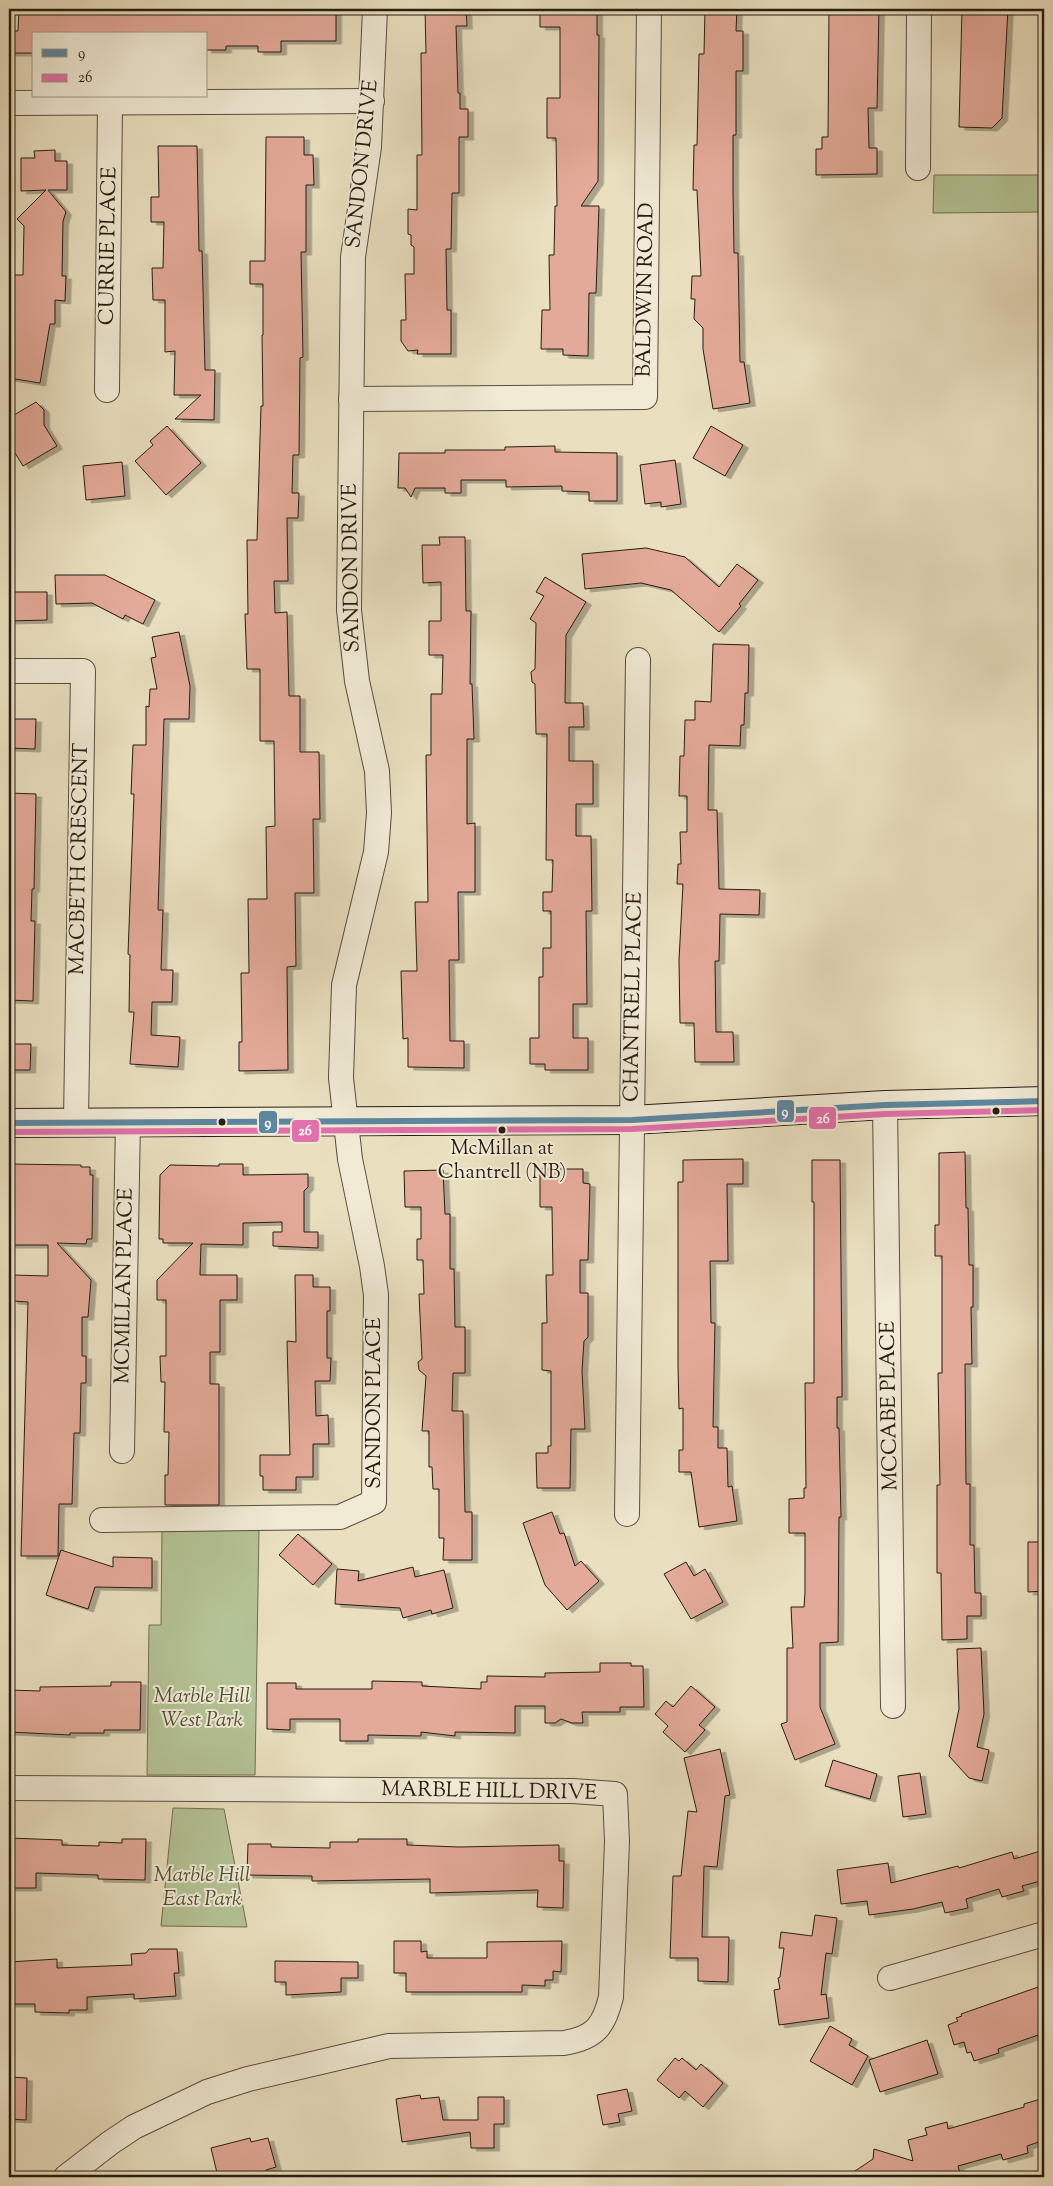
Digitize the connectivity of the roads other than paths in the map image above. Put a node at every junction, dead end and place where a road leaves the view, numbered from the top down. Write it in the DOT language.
graph roads {
  1 [pos="374,9"];
  2 [pos="649,9"];
  3 [pos="919,9"];
  4 [pos="372,101"];
  5 [pos="9,103"];
  6 [pos="110,103"];
  7 [pos="918,168"];
  8 [pos="107,390"];
  9 [pos="351,399"];
  10 [pos="638,660"];
  11 [pos="9,671"];
  12 [pos="1044,1101"];
  13 [pos="885,1105"];
  14 [pos="632,1120"];
  15 [pos="76,1121"];
  16 [pos="128,1121"];
  17 [pos="345,1122"];
  18 [pos="9,1123"];
  19 [pos="122,1451"];
  20 [pos="626,1514"];
  21 [pos="102,1520"];
  22 [pos="893,1706"];
  23 [pos="9,1788"];
  24 [pos="1044,1934"];
  25 [pos="890,1978"];
  26 [pos="66,2177"];
  1 -- 4 [label="street, SANDON DRIVE"];
  2 -- 9 [label="street, BALDWIN ROAD"];
  3 -- 7 [label="street"];
  4 -- 6 [label="street"];
  4 -- 9 [label="street, SANDON DRIVE"];
  5 -- 6 [label="street"];
  6 -- 8 [label="street, CURRIE PLACE"];
  9 -- 17 [label="street, SANDON DRIVE"];
  10 -- 14 [label="street, CHANTRELL PLACE"];
  11 -- 15 [label="street, MACBETH CRESCENT"];
  12 -- 13 [label="main road"];
  13 -- 14 [label="main road"];
  13 -- 22 [label="street, MCCABE PLACE"];
  14 -- 17 [label="main road"];
  14 -- 20 [label="street, CHANTRELL PLACE"];
  15 -- 16 [label="main road"];
  15 -- 18 [label="main road"];
  16 -- 17 [label="main road"];
  16 -- 19 [label="street, MCMILLAN PLACE"];
  17 -- 21 [label="street, SANDON PLACE"];
  23 -- 26 [label="street, MARBLE HILL DRIVE"];
  24 -- 25 [label="street"];
}
